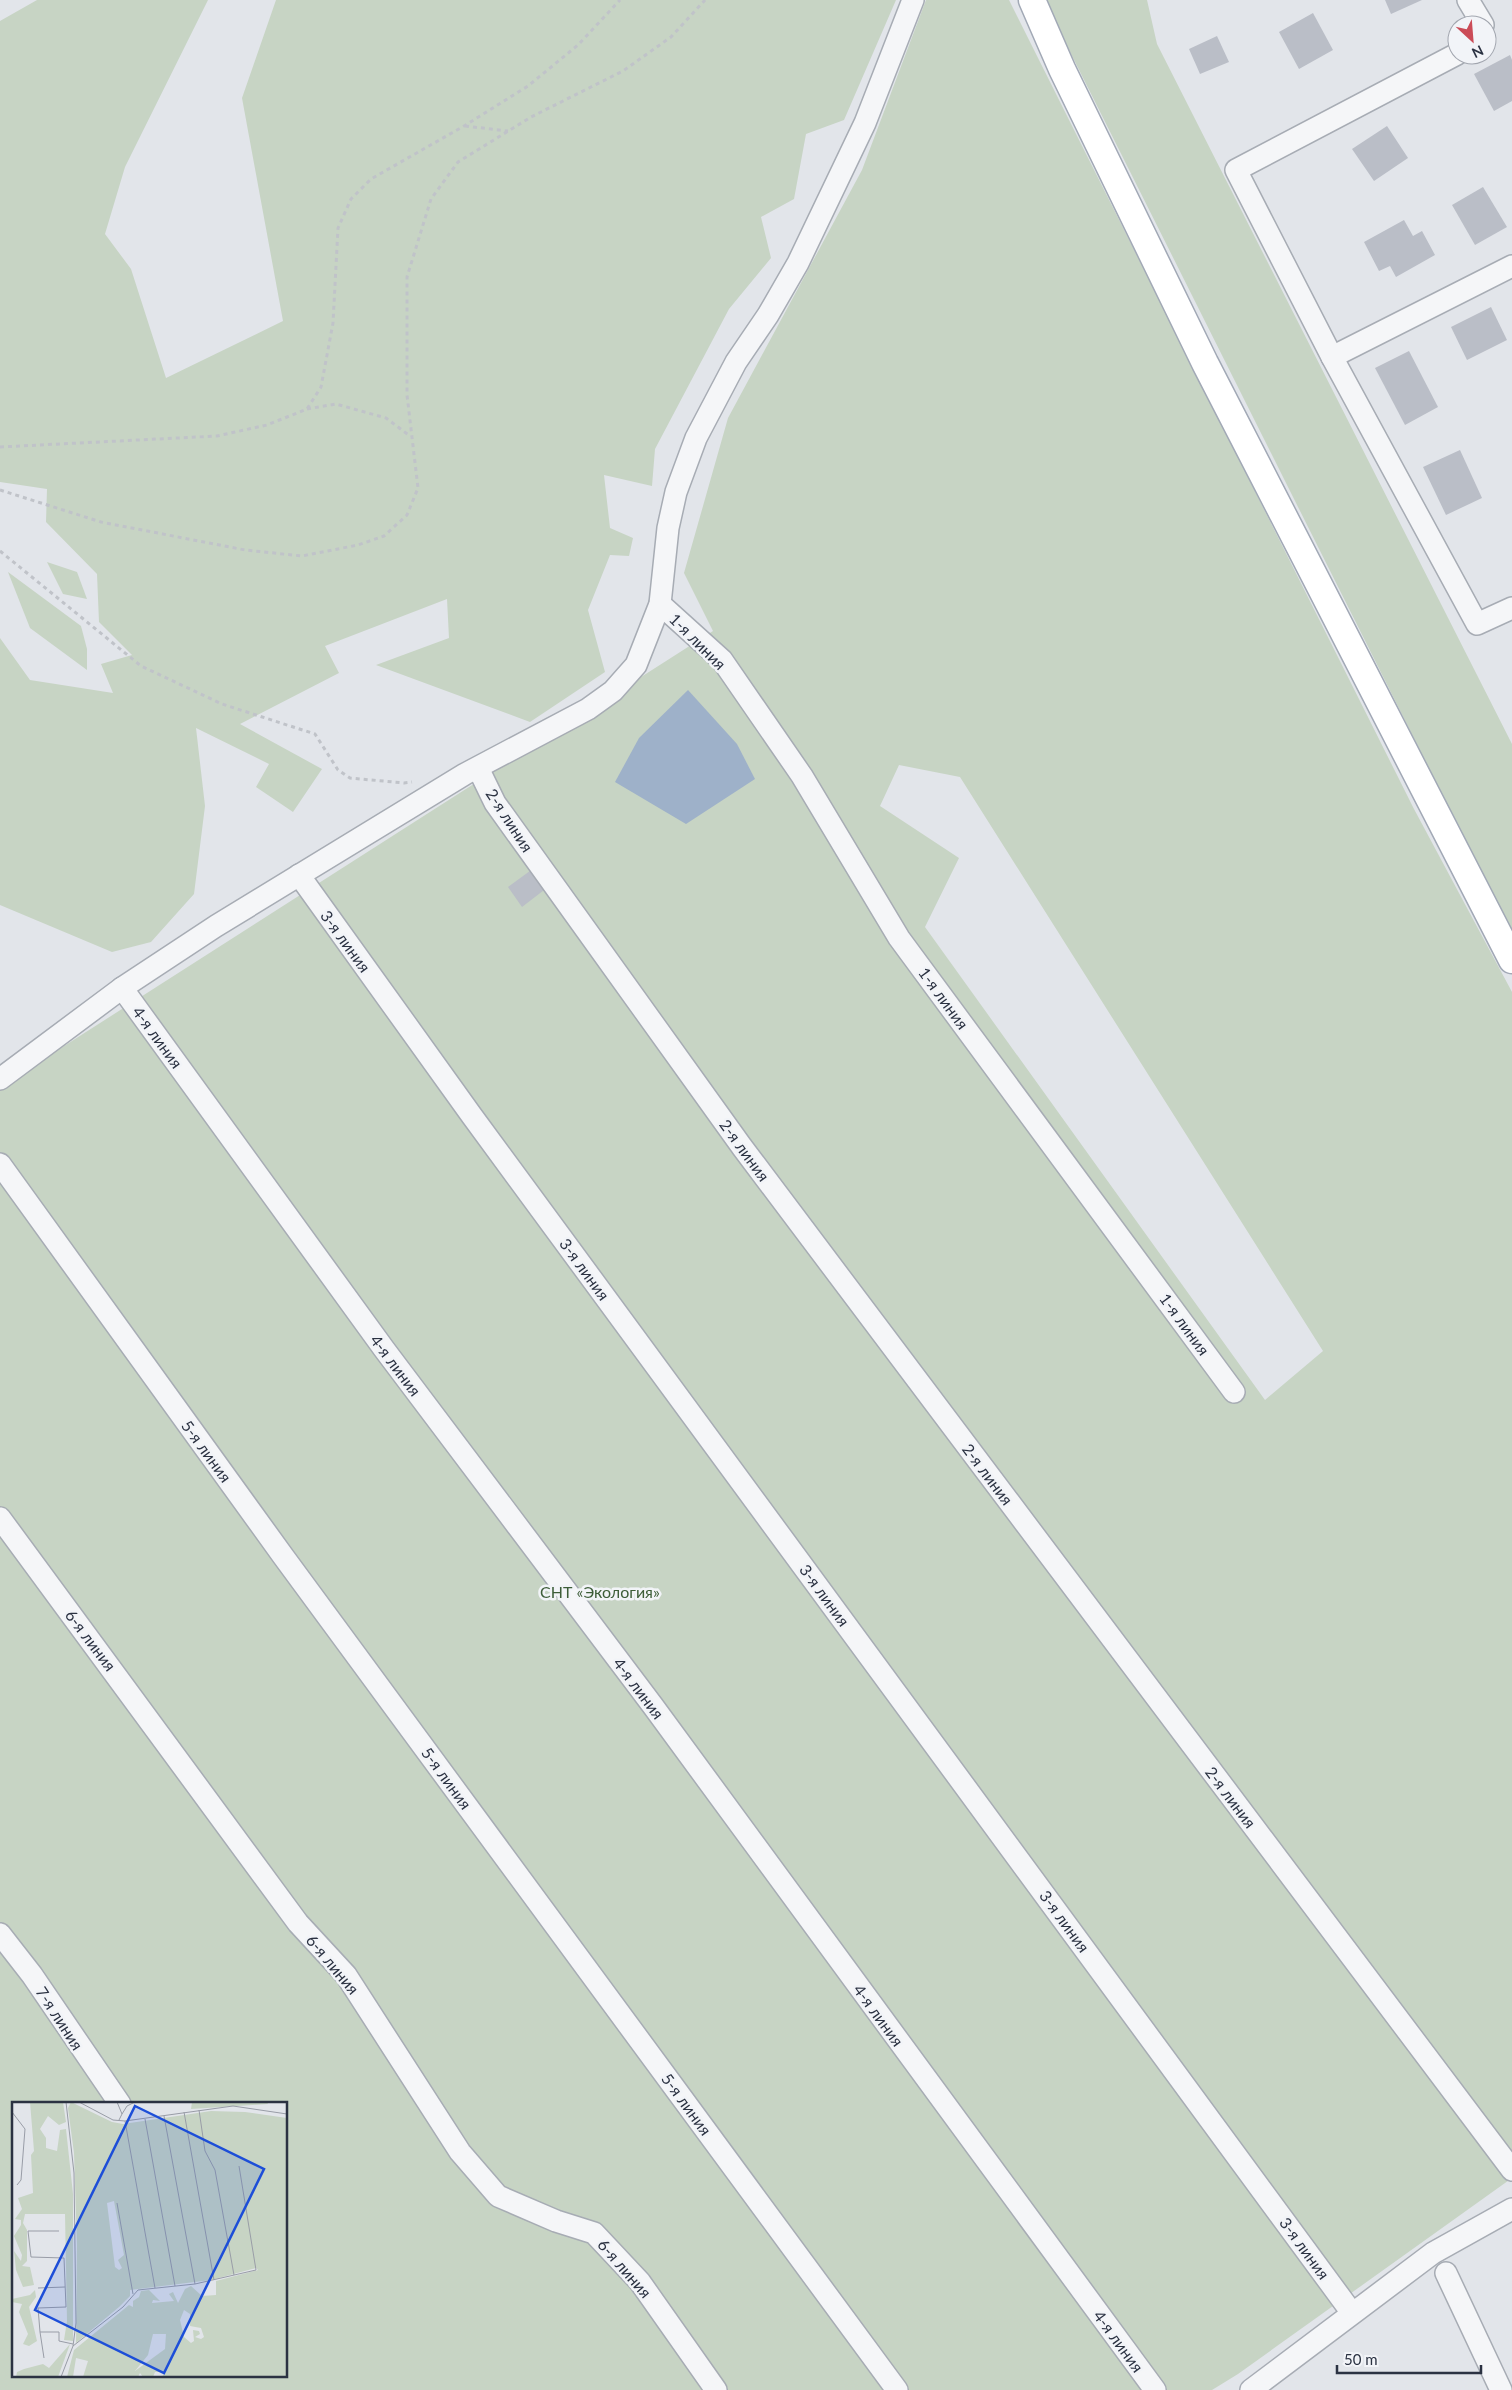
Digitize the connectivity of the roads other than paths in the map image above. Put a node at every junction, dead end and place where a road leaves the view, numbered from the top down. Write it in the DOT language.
graph roads {
  1 [pos="913,0"];
  2 [pos="1032,0"];
  3 [pos="1468,0"];
  4 [pos="1477,15"];
  5 [pos="1447,59"];
  6 [pos="1512,266"];
  7 [pos="1332,357"];
  8 [pos="660,604"];
  9 [pos="1512,608"];
  10 [pos="478,768"];
  11 [pos="299,876"];
  12 [pos="1512,960"];
  13 [pos="122,988"];
  14 [pos="0,1079"];
  15 [pos="0,1164"];
  16 [pos="1234,1392"];
  17 [pos="0,1518"];
  18 [pos="0,1934"];
  19 [pos="119,2102"];
  20 [pos="1512,2170"];
  21 [pos="1512,2209"];
  22 [pos="1446,2273"];
  23 [pos="1352,2313"];
  24 [pos="716,2390"];
  25 [pos="897,2390"];
  26 [pos="1155,2390"];
  27 [pos="1251,2390"];
  28 [pos="1501,2390"];
  1 -- 8 [label="street"];
  2 -- 12 [label="main road"];
  3 -- 4 [label="street"];
  5 -- 7 [label="street"];
  6 -- 7 [label="street"];
  7 -- 9 [label="street"];
  8 -- 10 [label="street"];
  8 -- 16 [label="street, 1-я линия"];
  10 -- 11 [label="street"];
  10 -- 20 [label="street, 2-я линия"];
  11 -- 13 [label="street"];
  11 -- 23 [label="street, 3-я линия"];
  13 -- 14 [label="street"];
  13 -- 26 [label="street, 4-я линия"];
  15 -- 25 [label="street, 5-я линия"];
  17 -- 24 [label="street, 6-я линия"];
  18 -- 19 [label="street, 7-я линия"];
  21 -- 23 [label="street"];
  22 -- 28 [label="street"];
  23 -- 27 [label="street"];
}
